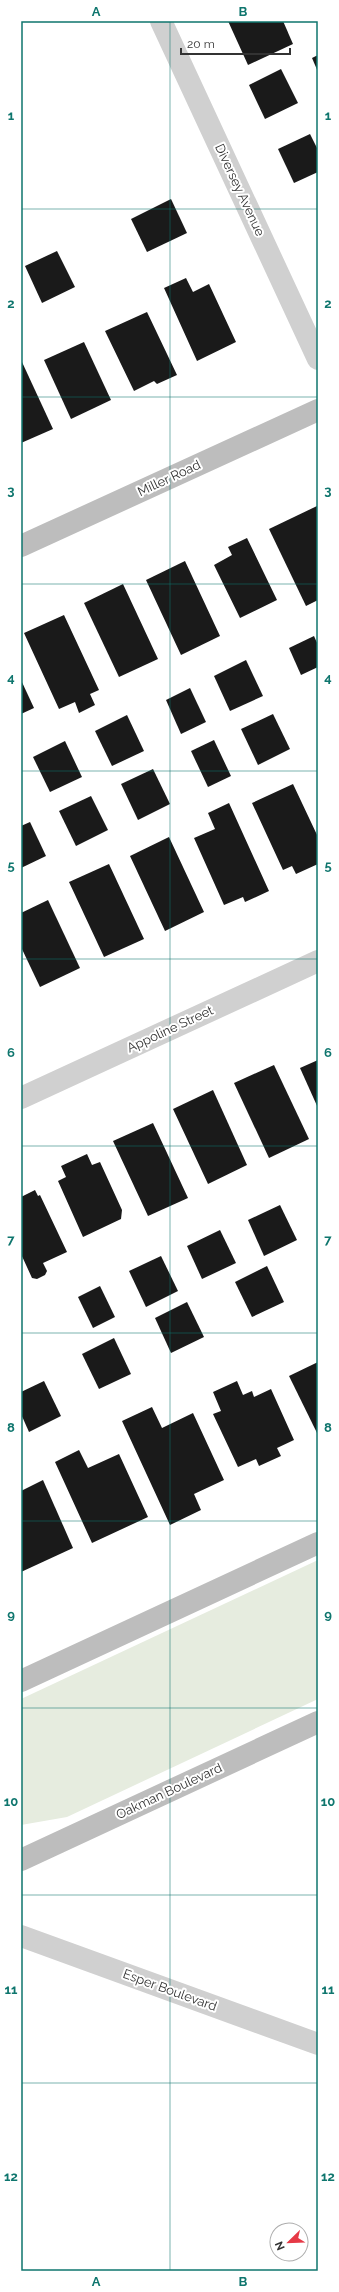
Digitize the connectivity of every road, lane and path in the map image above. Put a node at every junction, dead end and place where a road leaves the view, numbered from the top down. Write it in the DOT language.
graph roads {
  1 [pos="162,21"];
  2 [pos="318,359"];
  3 [pos="318,410"];
  4 [pos="21,546"];
  5 [pos="318,961"];
  6 [pos="21,1098"];
  7 [pos="318,1543"];
  8 [pos="21,1681"];
  9 [pos="318,1722"];
  10 [pos="21,1860"];
  11 [pos="21,1936"];
  12 [pos="318,2044"];
  1 -- 2 [label="street, Diversey Avenue"];
  3 -- 4 [label="street, Miller Road"];
  5 -- 6 [label="street, Appoline Street"];
  7 -- 8 [label="street"];
  9 -- 10 [label="street, Oakman Boulevard"];
  11 -- 12 [label="street, Esper Boulevard"];
}
